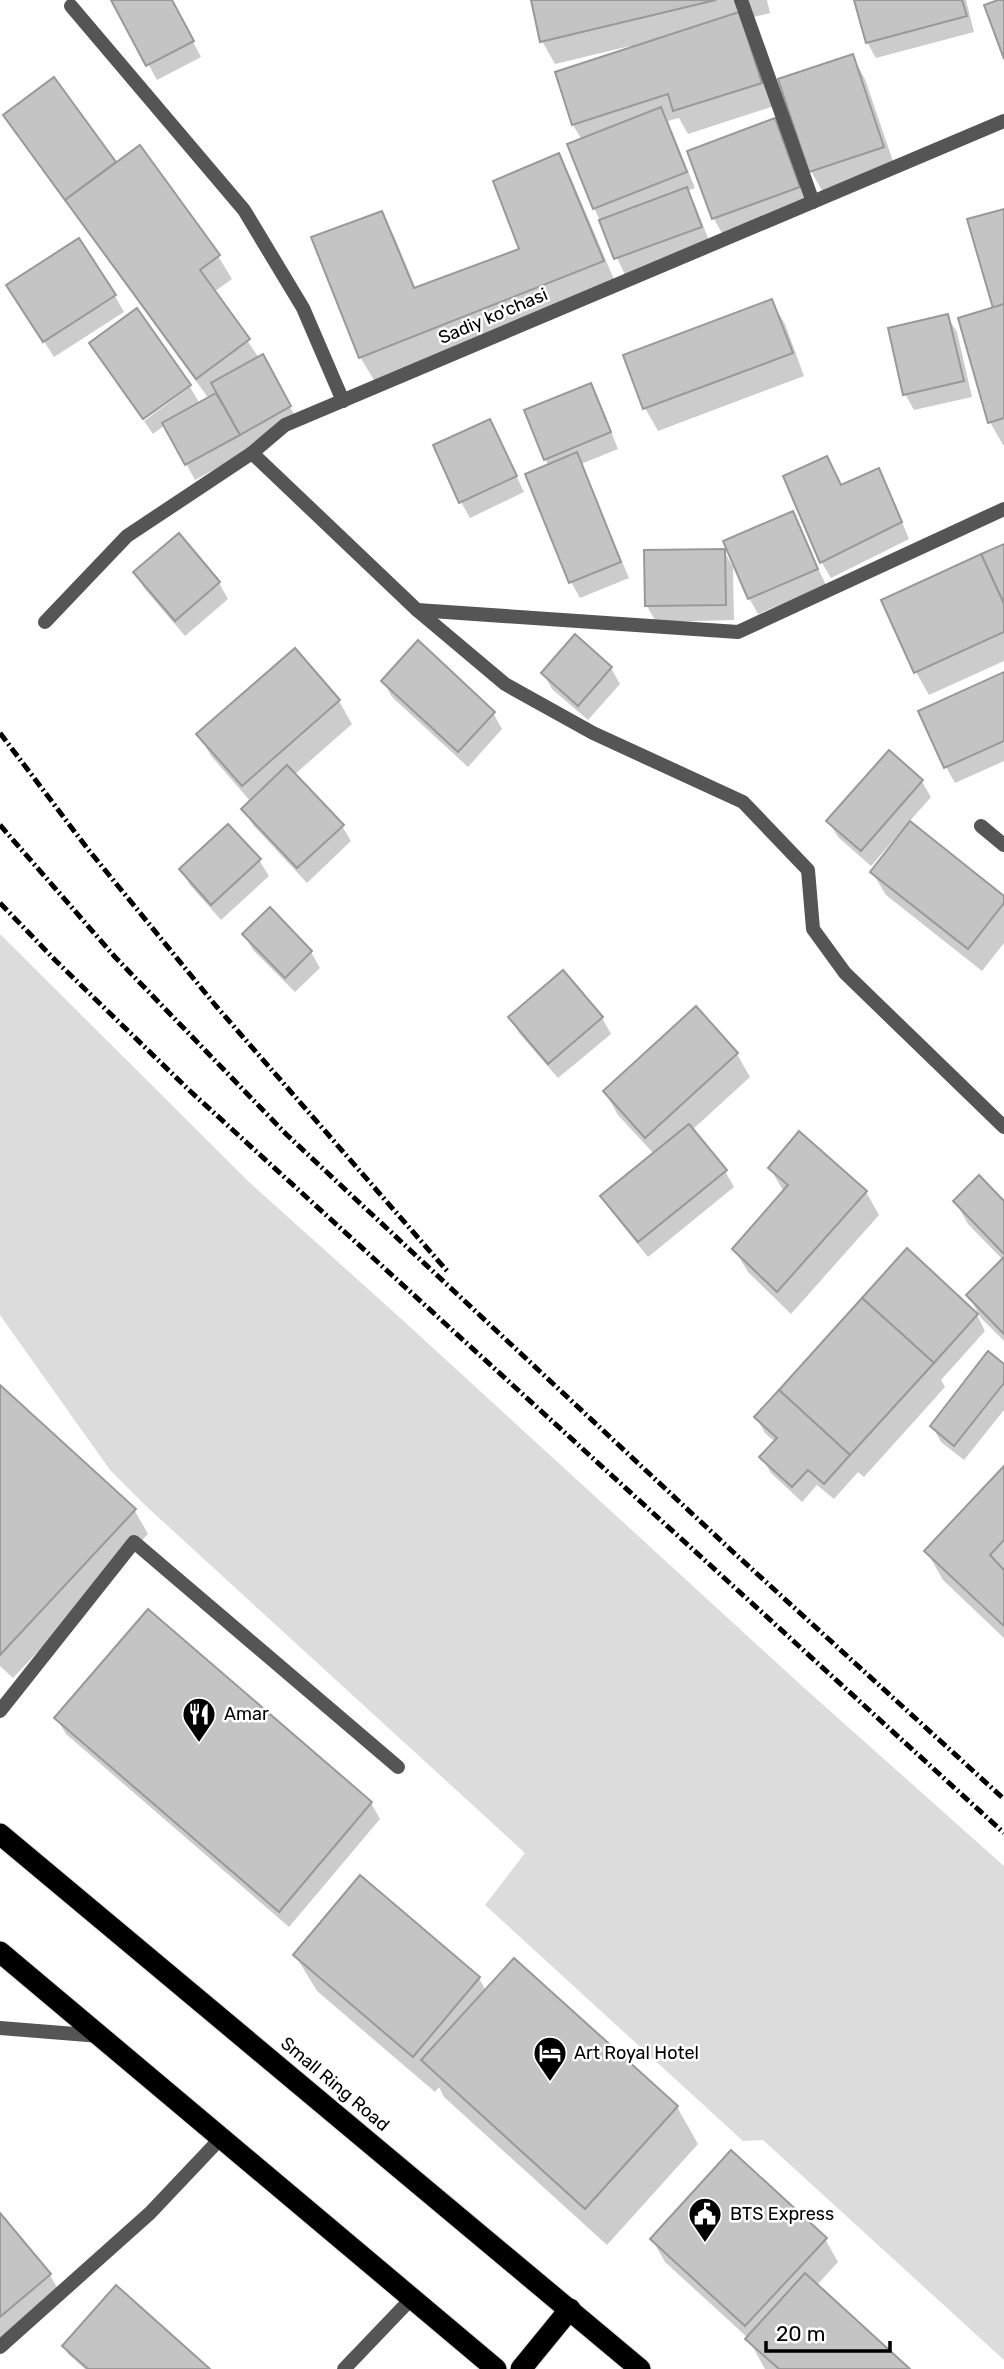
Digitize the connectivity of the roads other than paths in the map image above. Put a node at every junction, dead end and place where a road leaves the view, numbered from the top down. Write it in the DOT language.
graph roads {
  1 [pos="741,0"];
  2 [pos="71,6"];
  3 [pos="1004,121"];
  4 [pos="813,202"];
  5 [pos="343,401"];
  6 [pos="252,453"];
  7 [pos="1004,509"];
  8 [pos="416,610"];
  9 [pos="45,622"];
  10 [pos="981,826"];
  11 [pos="1004,845"];
  12 [pos="1004,1127"];
  13 [pos="3,1702"];
  14 [pos="398,1767"];
  15 [pos="0,1834"];
  16 [pos="0,1952"];
  17 [pos="0,2028"];
  18 [pos="100,2036"];
  19 [pos="221,2138"];
  20 [pos="412,2298"];
  21 [pos="570,2309"];
  22 [pos="0,2347"];
  23 [pos="344,2369"];
  24 [pos="496,2369"];
  25 [pos="521,2369"];
  26 [pos="640,2369"];
  1 -- 4 [label="street"];
  2 -- 5 [label="street"];
  3 -- 4 [label="street, Sadiy ko'chasi"];
  4 -- 5 [label="street, Sadiy ko'chasi"];
  5 -- 6 [label="street, Sadiy ko'chasi"];
  6 -- 8 [label="street"];
  6 -- 9 [label="street, Sadiy ko'chasi"];
  7 -- 8 [label="street"];
  8 -- 12 [label="street"];
  10 -- 11 [label="street"];
  13 -- 14 [label="street"];
  15 -- 21 [label="highway, Small Ring Road"];
  16 -- 18 [label="highway"];
  17 -- 18 [label="street"];
  18 -- 19 [label="highway"];
  19 -- 20 [label="highway"];
  19 -- 22 [label="street"];
  20 -- 23 [label="street"];
  20 -- 24 [label="highway"];
  21 -- 25 [label="highway"];
  21 -- 26 [label="highway, Small Ring Road"];
}
